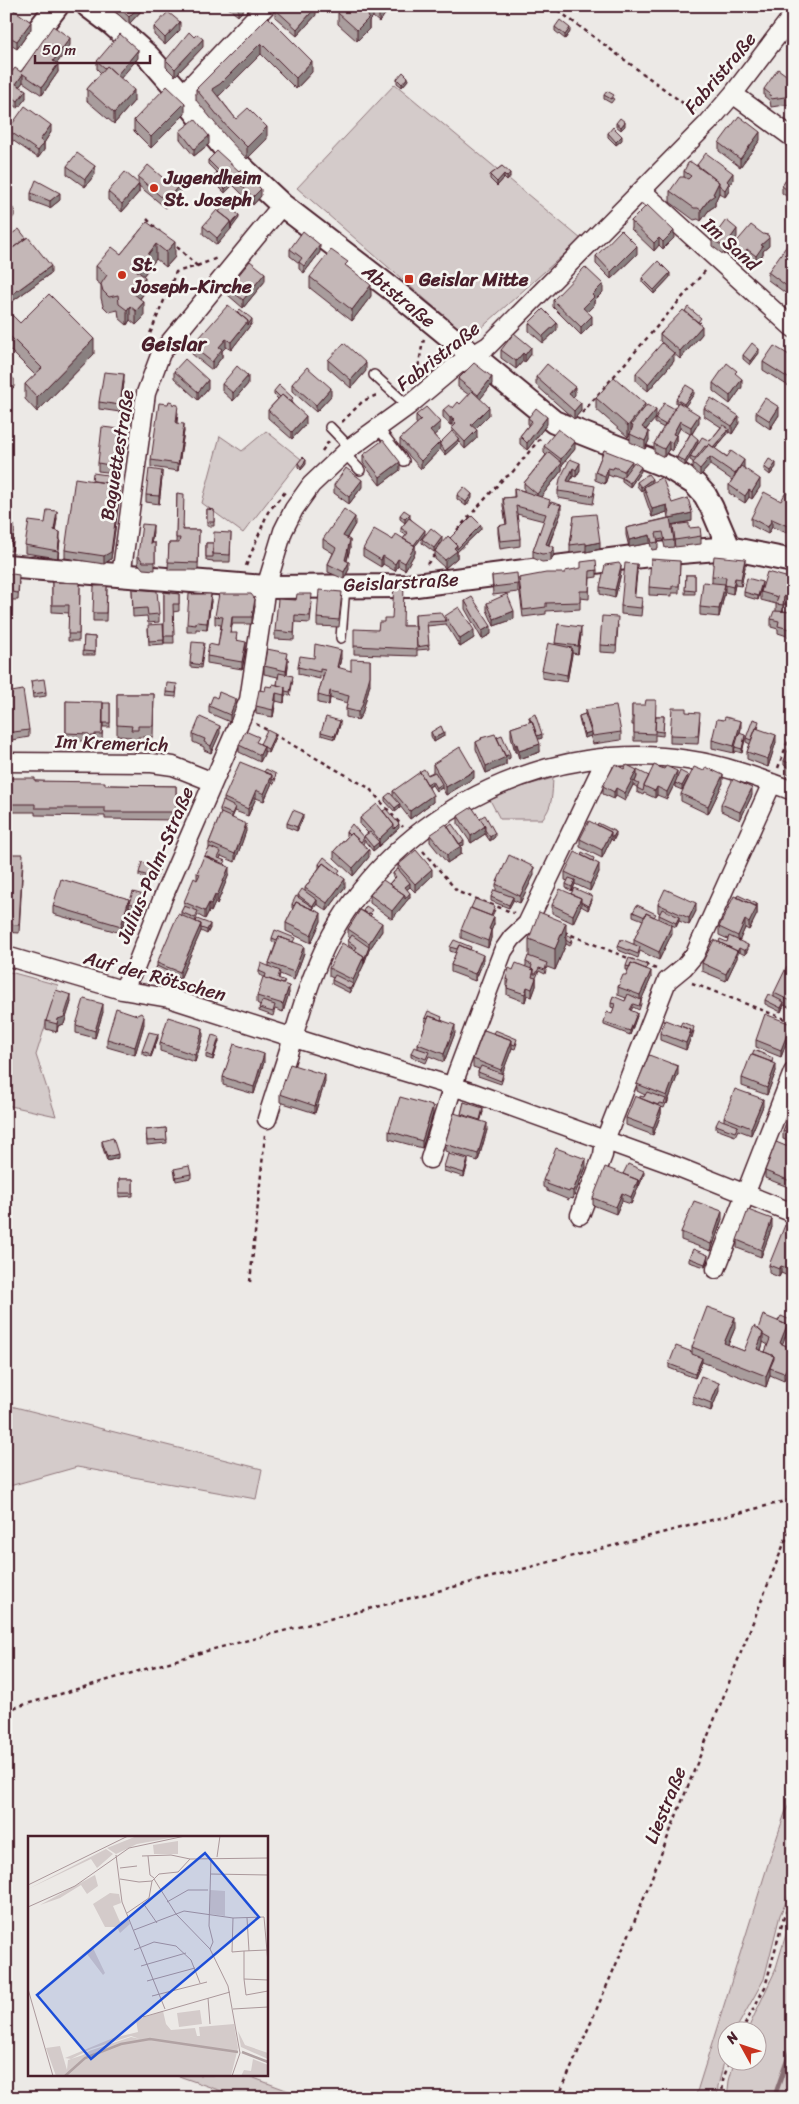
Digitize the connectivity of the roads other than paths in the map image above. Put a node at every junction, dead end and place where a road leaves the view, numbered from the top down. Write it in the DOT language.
graph roads {
  1 [pos="57,6"];
  2 [pos="88,6"];
  3 [pos="266,6"];
  4 [pos="793,16"];
  5 [pos="6,72"];
  6 [pos="734,94"];
  7 [pos="182,95"];
  8 [pos="793,138"];
  9 [pos="642,191"];
  10 [pos="282,205"];
  11 [pos="793,328"];
  12 [pos="473,355"];
  13 [pos="374,375"];
  14 [pos="408,406"];
  15 [pos="330,427"];
  16 [pos="378,428"];
  17 [pos="347,450"];
  18 [pos="404,461"];
  19 [pos="360,470"];
  20 [pos="729,548"];
  21 [pos="793,560"];
  22 [pos="6,566"];
  23 [pos="121,576"];
  24 [pos="346,586"];
  25 [pos="266,587"];
  26 [pos="341,638"];
  27 [pos="607,757"];
  28 [pos="6,762"];
  29 [pos="213,782"];
  30 [pos="772,783"];
  31 [pos="793,791"];
  32 [pos="6,956"];
  33 [pos="122,990"];
  34 [pos="293,1038"];
  35 [pos="793,1072"];
  36 [pos="452,1086"];
  37 [pos="267,1119"];
  38 [pos="605,1140"];
  39 [pos="430,1159"];
  40 [pos="745,1195"];
  41 [pos="793,1213"];
  42 [pos="580,1215"];
  43 [pos="716,1269"];
  1 -- 5 [label="street"];
  2 -- 7 [label="street, Abtstraße"];
  3 -- 7 [label="street"];
  4 -- 6 [label="street, Fabristraße"];
  6 -- 8 [label="street"];
  6 -- 9 [label="street, Fabristraße"];
  7 -- 10 [label="street, Abtstraße"];
  9 -- 11 [label="street, Im Sand"];
  9 -- 12 [label="street, Fabristraße"];
  10 -- 12 [label="street, Abtstraße"];
  10 -- 23 [label="street, Baguettestraße"];
  12 -- 14 [label="street, Fabristraße"];
  12 -- 20 [label="street, Abtstraße"];
  13 -- 14 [label="lane"];
  14 -- 16 [label="street, Fabristraße"];
  15 -- 17 [label="lane"];
  16 -- 17 [label="street, Fabristraße"];
  16 -- 18 [label="lane"];
  17 -- 19 [label="lane"];
  17 -- 25 [label="street, Fabristraße"];
  20 -- 21 [label="street, Geislarstraße"];
  20 -- 24 [label="street, Geislarstraße"];
  22 -- 23 [label="street, Geislarstraße"];
  23 -- 25 [label="street, Geislarstraße"];
  24 -- 25 [label="street, Geislarstraße"];
  24 -- 26 [label="lane"];
  25 -- 29 [label="street, Fabristraße"];
  27 -- 30 [label="street"];
  27 -- 34 [label="street"];
  27 -- 36 [label="street"];
  28 -- 29 [label="street, Im Kremerich"];
  29 -- 33 [label="street, Julius-Palm-Straße"];
  30 -- 31 [label="street"];
  30 -- 38 [label="street"];
  32 -- 33 [label="street, Auf der Rötschen"];
  33 -- 34 [label="street, Auf der Rötschen"];
  34 -- 36 [label="street, Auf der Rötschen"];
  34 -- 37 [label="street"];
  35 -- 40 [label="street"];
  36 -- 38 [label="street, Auf der Rötschen"];
  36 -- 39 [label="street"];
  38 -- 40 [label="street, Auf der Rötschen"];
  38 -- 42 [label="street"];
  40 -- 41 [label="street, Auf der Rötschen"];
  40 -- 43 [label="street"];
}
